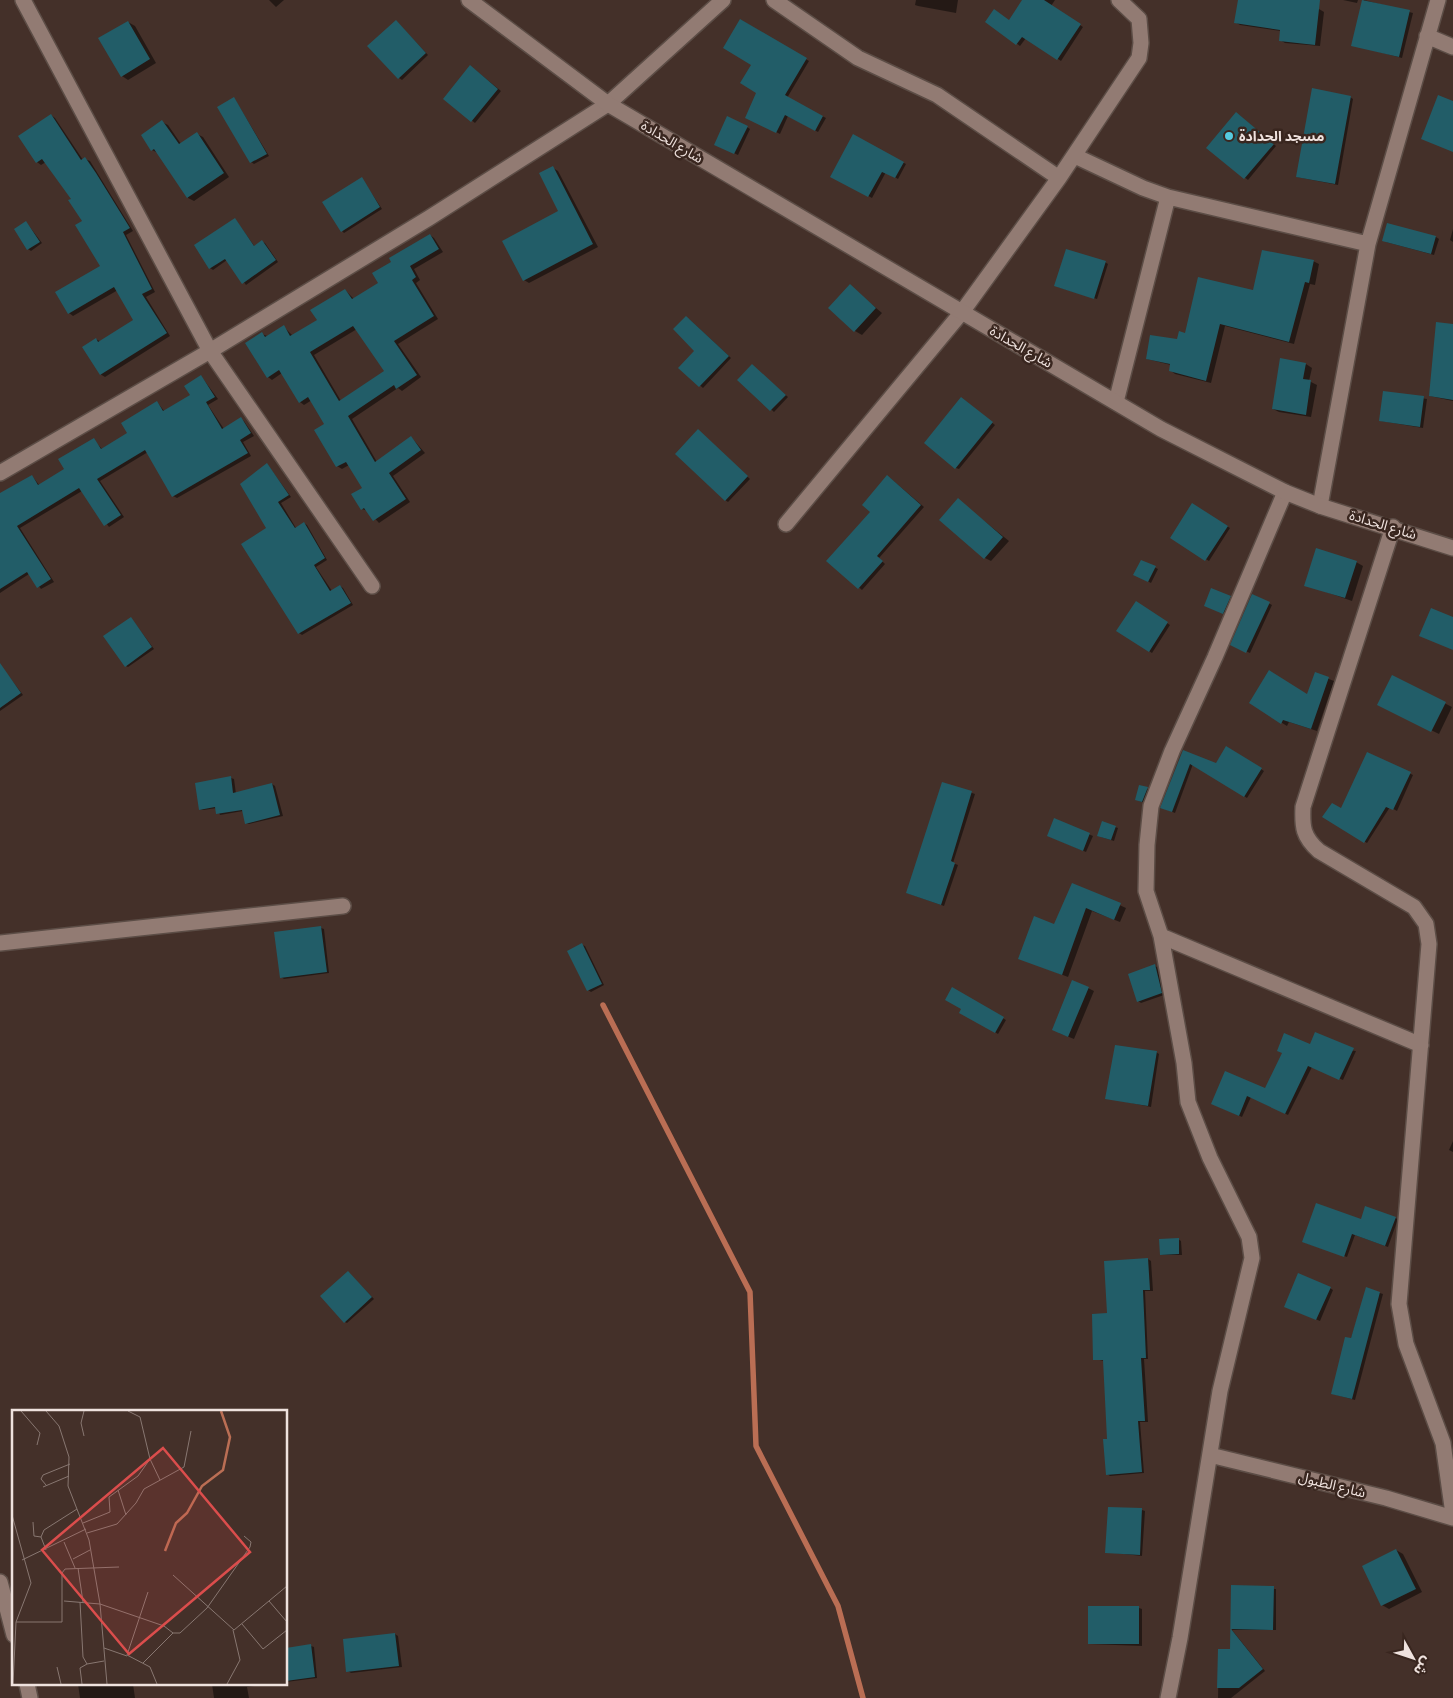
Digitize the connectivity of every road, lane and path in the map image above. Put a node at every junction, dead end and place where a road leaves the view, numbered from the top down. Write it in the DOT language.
graph roads {
  1 [pos="23,0"];
  2 [pos="470,0"];
  3 [pos="723,0"];
  4 [pos="774,0"];
  5 [pos="1119,0"];
  6 [pos="1438,0"];
  7 [pos="1427,36"];
  8 [pos="1453,47"];
  9 [pos="608,104"];
  10 [pos="1075,156"];
  11 [pos="1059,178"];
  12 [pos="1168,197"];
  13 [pos="1368,244"];
  14 [pos="962,312"];
  15 [pos="210,351"];
  16 [pos="1116,402"];
  17 [pos="0,473"];
  18 [pos="1285,492"];
  19 [pos="1320,506"];
  20 [pos="786,524"];
  21 [pos="1393,527"];
  22 [pos="1453,548"];
  23 [pos="372,586"];
  24 [pos="344,906"];
  25 [pos="1161,936"];
  26 [pos="0,943"];
  27 [pos="1421,1045"];
  28 [pos="1210,1455"];
  29 [pos="1453,1514"];
  30 [pos="1453,1518"];
  31 [pos="0,1582"];
  32 [pos="12,1627"];
  33 [pos="1168,1698"];
  1 -- 15 [label="street"];
  2 -- 9 [label="street, شارع الحدادة"];
  3 -- 9 [label="street"];
  4 -- 11 [label="street"];
  5 -- 10 [label="street"];
  6 -- 7 [label="street"];
  7 -- 8 [label="street"];
  7 -- 13 [label="street"];
  9 -- 14 [label="street, شارع الحدادة"];
  9 -- 15 [label="street"];
  10 -- 11 [label="street"];
  10 -- 12 [label="street"];
  11 -- 14 [label="street"];
  12 -- 13 [label="street"];
  12 -- 16 [label="street"];
  13 -- 19 [label="street"];
  14 -- 16 [label="street, شارع الحدادة"];
  14 -- 20 [label="street"];
  15 -- 17 [label="street"];
  15 -- 23 [label="street"];
  16 -- 18 [label="street, شارع الحدادة"];
  18 -- 19 [label="street, شارع الحدادة"];
  18 -- 25 [label="street"];
  19 -- 21 [label="street, شارع الحدادة"];
  21 -- 22 [label="street, شارع الحدادة"];
  21 -- 27 [label="street"];
  24 -- 26 [label="street"];
  25 -- 27 [label="street"];
  25 -- 28 [label="street"];
  27 -- 29 [label="street"];
  28 -- 30 [label="street, شارع الطبول"];
  28 -- 33 [label="street"];
  31 -- 32 [label="street"];
}
